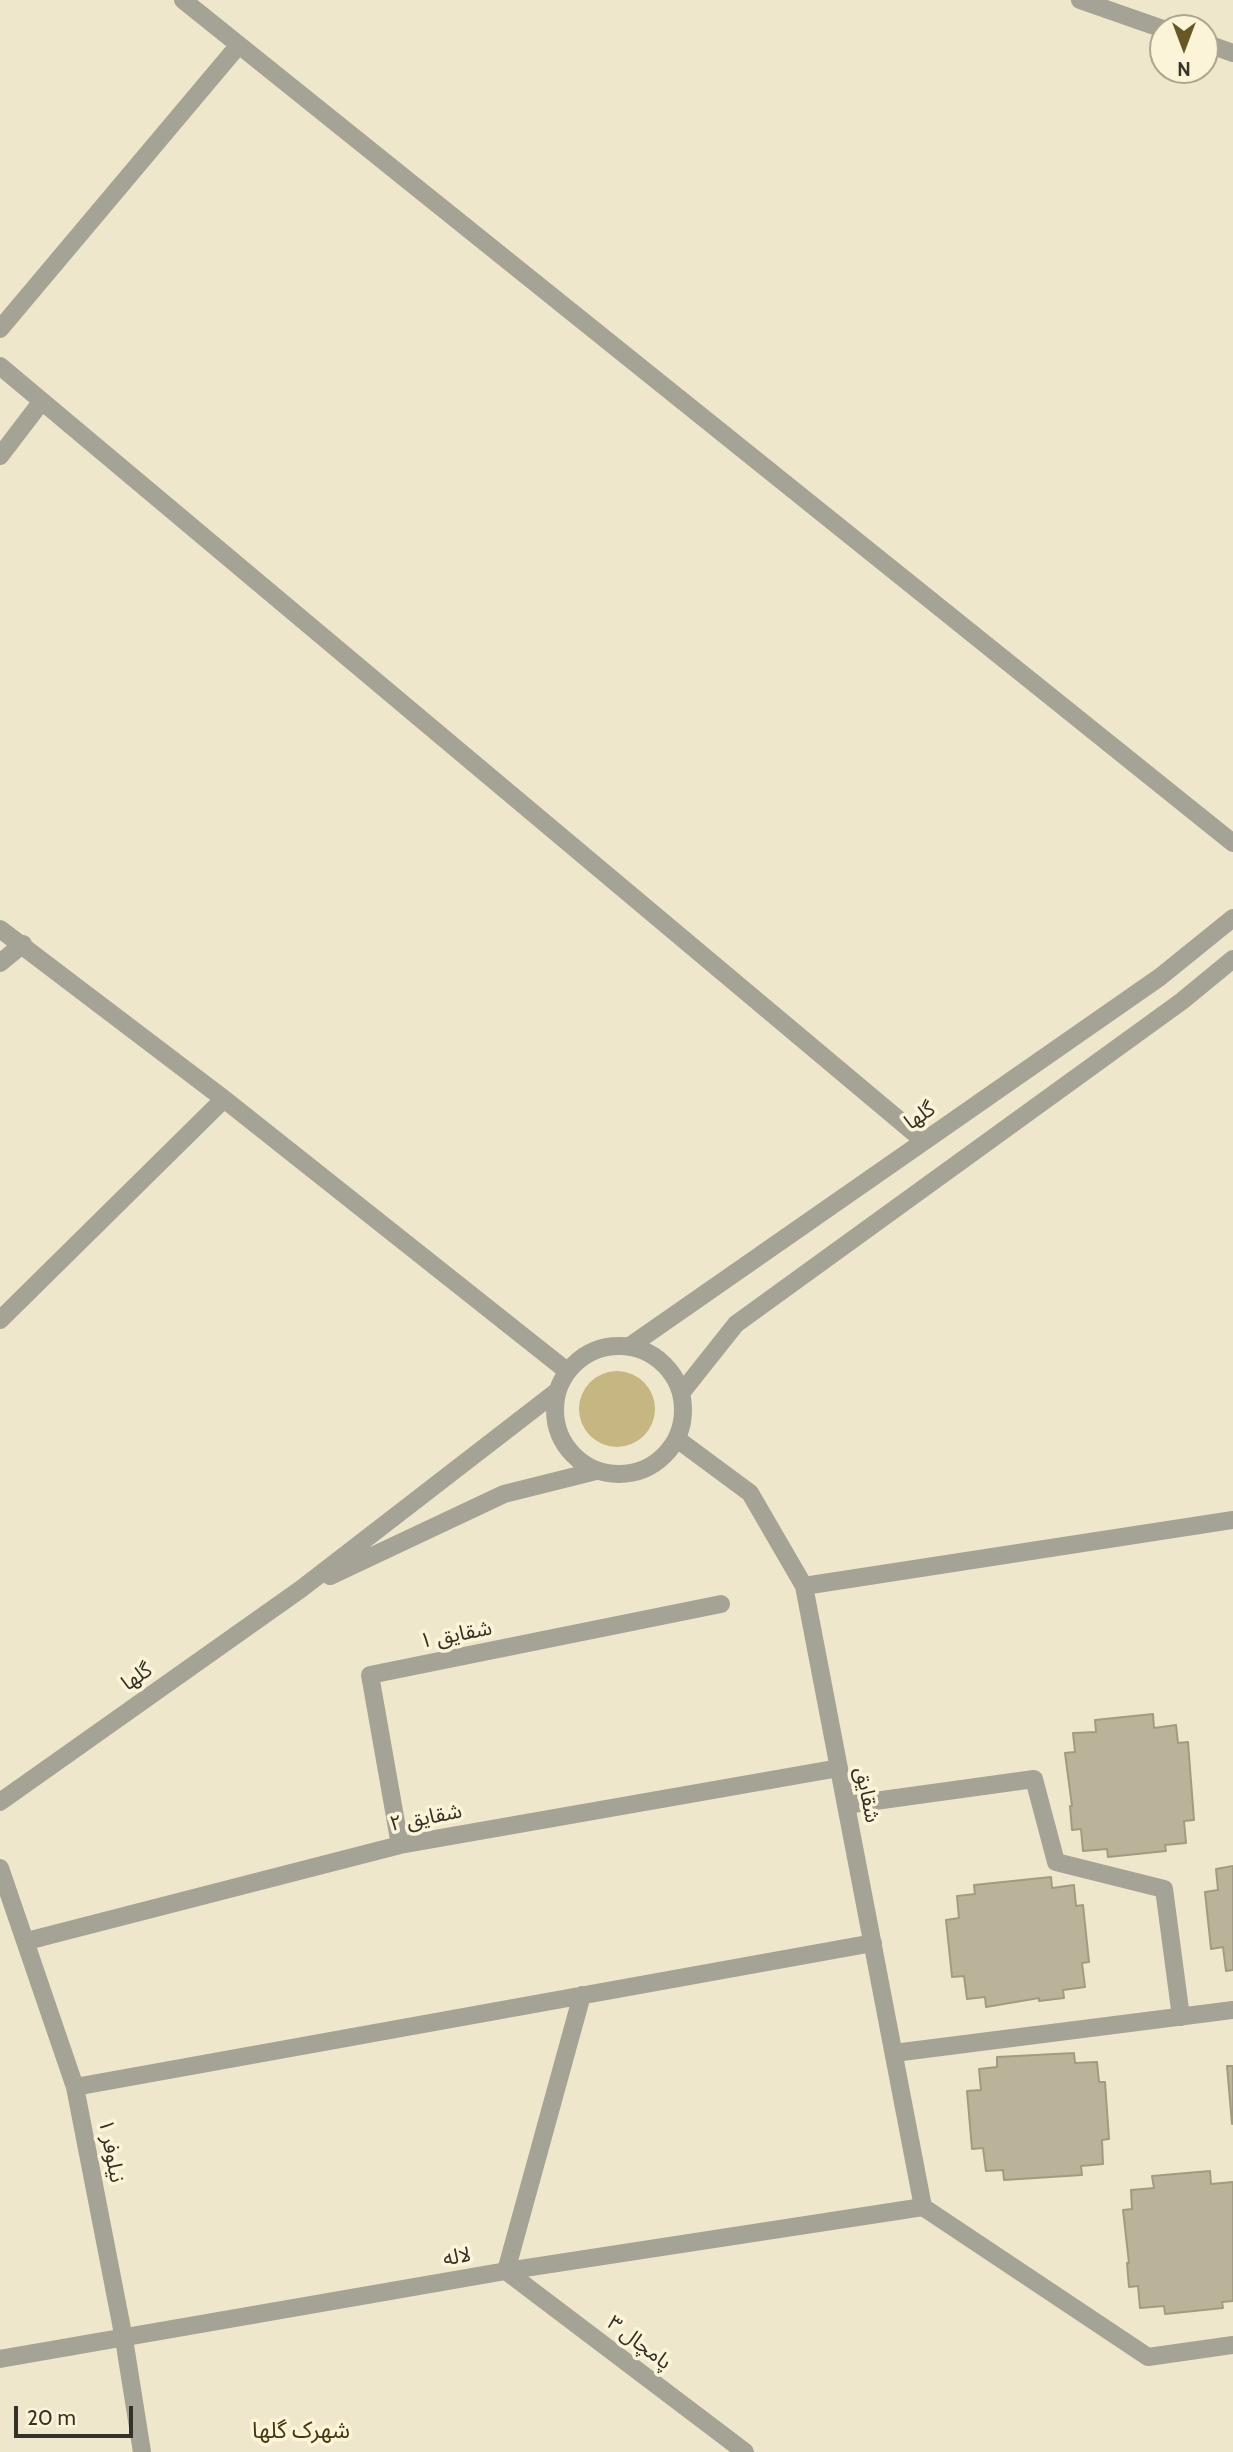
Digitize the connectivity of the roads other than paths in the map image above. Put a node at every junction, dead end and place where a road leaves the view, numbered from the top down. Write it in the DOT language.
graph roads {
  1 [pos="183,0"];
  2 [pos="1080,0"];
  3 [pos="1149,24"];
  4 [pos="238,46"];
  5 [pos="0,329"];
  6 [pos="0,366"];
  7 [pos="42,401"];
  8 [pos="0,456"];
  9 [pos="1233,843"];
  10 [pos="1233,918"];
  11 [pos="0,929"];
  12 [pos="23,944"];
  13 [pos="1233,959"];
  14 [pos="0,963"];
  15 [pos="224,1099"];
  16 [pos="924,1141"];
  17 [pos="0,1320"];
  18 [pos="630,1346"];
  19 [pos="567,1371"];
  20 [pos="556,1392"];
  21 [pos="682,1392"];
  22 [pos="677,1439"];
  23 [pos="596,1471"];
  24 [pos="1233,1520"];
  25 [pos="804,1586"];
  26 [pos="301,1589"];
  27 [pos="721,1604"];
  28 [pos="839,1768"];
  29 [pos="0,1802"];
  30 [pos="846,1805"];
  31 [pos="400,1845"];
  32 [pos="0,1868"];
  33 [pos="27,1941"];
  34 [pos="873,1943"];
  35 [pos="582,1995"];
  36 [pos="1233,2010"];
  37 [pos="1181,2017"];
  38 [pos="894,2053"];
  39 [pos="75,2087"];
  40 [pos="923,2207"];
  41 [pos="506,2271"];
  42 [pos="124,2339"];
  43 [pos="1233,2345"];
  44 [pos="0,2359"];
  45 [pos="142,2452"];
  46 [pos="745,2452"];
  1 -- 4 [label="street"];
  2 -- 3 [label="street"];
  4 -- 5 [label="street"];
  4 -- 9 [label="street"];
  6 -- 7 [label="street"];
  7 -- 8 [label="street"];
  7 -- 16 [label="street"];
  10 -- 16 [label="street, گلها"];
  11 -- 12 [label="street"];
  12 -- 14 [label="street"];
  12 -- 15 [label="street"];
  13 -- 21 [label="street"];
  15 -- 17 [label="street"];
  15 -- 19 [label="street"];
  16 -- 18 [label="street, گلها"];
  18 -- 19 [label="street"];
  18 -- 21 [label="street"];
  19 -- 20 [label="street"];
  20 -- 23 [label="street"];
  20 -- 26 [label="street, گلها"];
  21 -- 22 [label="street"];
  22 -- 23 [label="street"];
  22 -- 25 [label="street, شقایق"];
  23 -- 26 [label="street, گلها"];
  24 -- 25 [label="street"];
  25 -- 28 [label="street, شقایق"];
  26 -- 29 [label="street, گلها"];
  27 -- 31 [label="street, شقایق ۱"];
  28 -- 30 [label="street, شقایق"];
  28 -- 31 [label="street, شقایق ۲"];
  30 -- 34 [label="street, شقایق"];
  30 -- 37 [label="street"];
  31 -- 33 [label="street, شقایق ۲"];
  32 -- 33 [label="street, نیلوفر ۱"];
  33 -- 39 [label="street, نیلوفر ۱"];
  34 -- 35 [label="street"];
  34 -- 38 [label="street, شقایق"];
  35 -- 39 [label="street"];
  35 -- 41 [label="street"];
  36 -- 37 [label="street"];
  37 -- 38 [label="street"];
  38 -- 40 [label="street, شقایق"];
  39 -- 42 [label="street, نیلوفر ۱"];
  40 -- 41 [label="street, لاله"];
  40 -- 43 [label="street"];
  41 -- 42 [label="street, لاله"];
  41 -- 46 [label="street, پامچال ۳"];
  42 -- 44 [label="street, لاله"];
  42 -- 45 [label="street, نیلوفر ۱"];
}
